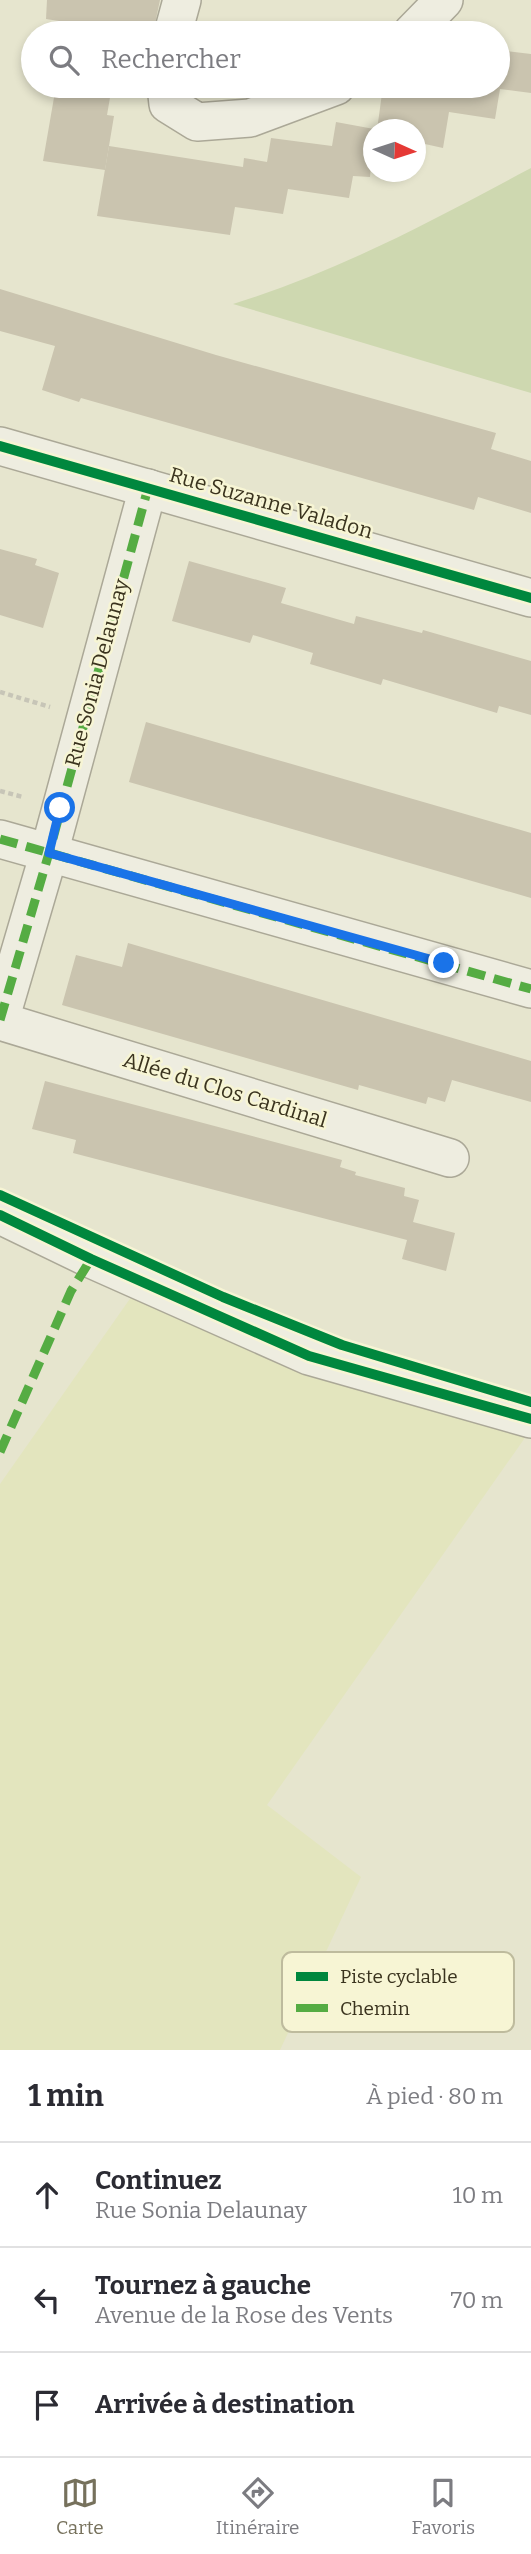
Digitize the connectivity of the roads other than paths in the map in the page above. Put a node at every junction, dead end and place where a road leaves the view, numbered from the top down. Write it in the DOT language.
graph roads {
  1 [pos="182,0"];
  2 [pos="444,0"];
  3 [pos="176,21"];
  4 [pos="424,21"];
  5 [pos="167,98"];
  6 [pos="304,98"];
  7 [pos="0,446"];
  8 [pos="148,488"];
  9 [pos="531,598"];
  10 [pos="0,839"];
  11 [pos="49,853"];
  12 [pos="531,989"];
  13 [pos="0,1021"];
  14 [pos="450,1158"];
  15 [pos="0,1215"];
  16 [pos="531,1419"];
  1 -- 3 [label="street"];
  2 -- 4 [label="street"];
  5 -- 6 [label="street"];
  7 -- 8 [label="street, Rue Suzanne Valadon"];
  8 -- 9 [label="street, Rue Suzanne Valadon"];
  8 -- 11 [label="street, Rue Sonia Delaunay"];
  10 -- 11 [label="street"];
  11 -- 12 [label="street"];
  11 -- 13 [label="street, Rue Sonia Delaunay"];
  13 -- 14 [label="street, Allée du Clos Cardinal"];
  15 -- 16 [label="street"];
}
